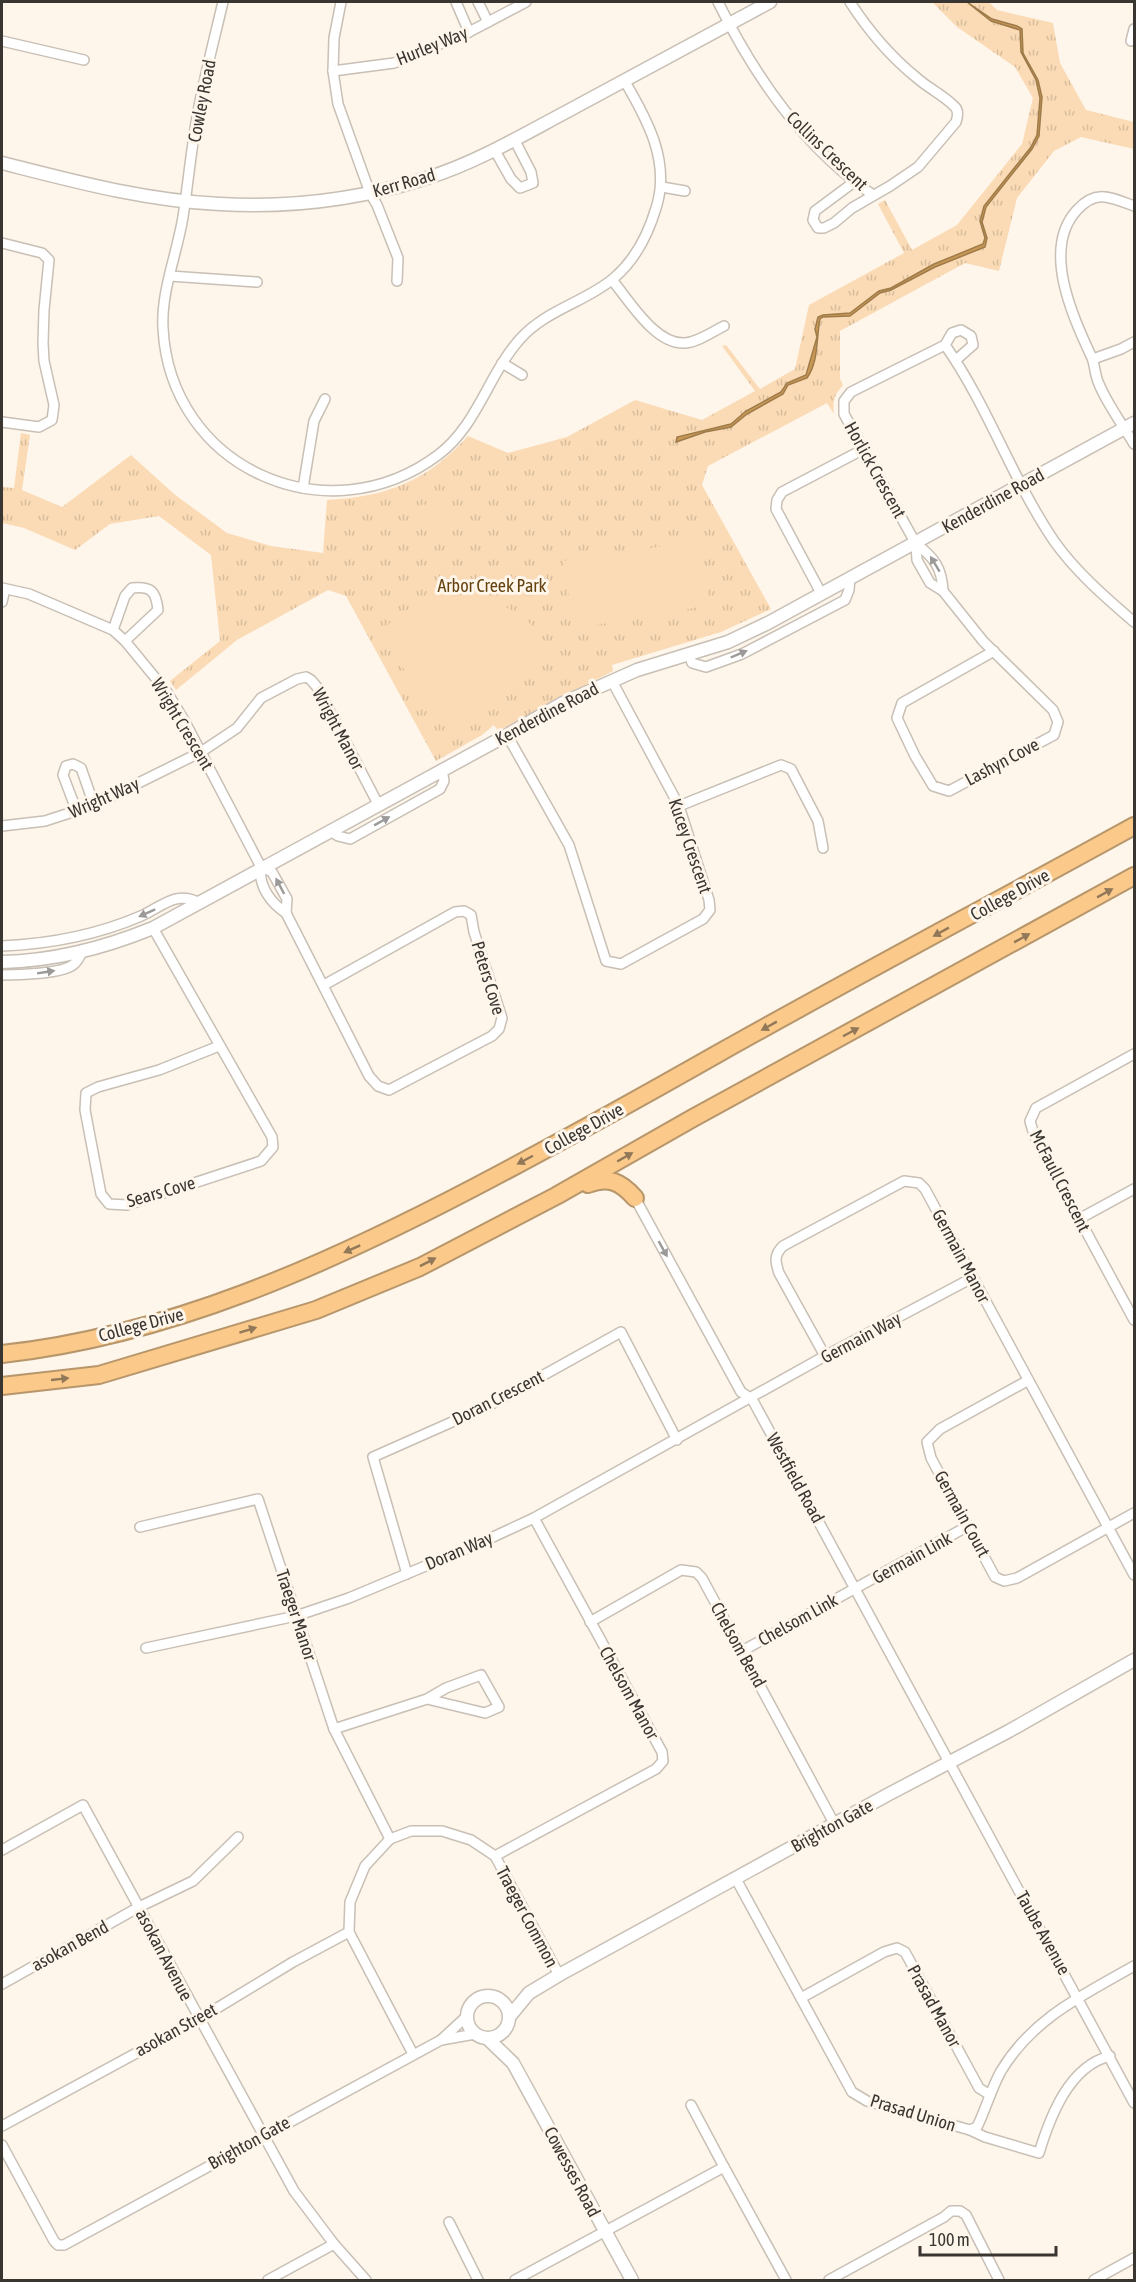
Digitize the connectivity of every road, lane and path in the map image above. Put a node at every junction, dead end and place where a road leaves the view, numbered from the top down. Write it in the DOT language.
graph roads {
  1 [pos="223,2"];
  2 [pos="341,2"];
  3 [pos="456,2"];
  4 [pos="478,2"];
  5 [pos="526,2"];
  6 [pos="718,2"];
  7 [pos="770,2"];
  8 [pos="850,2"];
  9 [pos="488,22"];
  10 [pos="729,24"];
  11 [pos="1134,28"];
  12 [pos="469,32"];
  13 [pos="1131,40"];
  14 [pos="2,41"];
  15 [pos="84,60"];
  16 [pos="333,70"];
  17 [pos="624,80"];
  18 [pos="514,139"];
  19 [pos="494,149"];
  20 [pos="2,163"];
  21 [pos="854,182"];
  22 [pos="662,187"];
  23 [pos="685,191"];
  24 [pos="370,193"];
  25 [pos="873,195"];
  26 [pos="185,201"];
  27 [pos="1134,206"];
  28 [pos="2,243"];
  29 [pos="170,276"];
  30 [pos="397,280"];
  31 [pos="612,280"];
  32 [pos="257,282"];
  33 [pos="723,326"];
  34 [pos="1134,342"];
  35 [pos="945,345"];
  36 [pos="1093,359"];
  37 [pos="956,360"];
  38 [pos="502,363"];
  39 [pos="522,375"];
  40 [pos="325,399"];
  41 [pos="2,422"];
  42 [pos="1130,426"];
  43 [pos="1134,444"];
  44 [pos="862,450"];
  45 [pos="1022,486"];
  46 [pos="303,488"];
  47 [pos="916,544"];
  48 [pos="850,577"];
  49 [pos="3,589"];
  50 [pos="943,591"];
  51 [pos="821,593"];
  52 [pos="2,602"];
  53 [pos="1134,622"];
  54 [pos="113,630"];
  55 [pos="125,641"];
  56 [pos="994,651"];
  57 [pos="689,655"];
  58 [pos="612,681"];
  59 [pos="507,735"];
  60 [pos="201,752"];
  61 [pos="442,770"];
  62 [pos="378,804"];
  63 [pos="94,805"];
  64 [pos="679,806"];
  65 [pos="77,812"];
  66 [pos="1134,819"];
  67 [pos="2,826"];
  68 [pos="1134,826"];
  69 [pos="330,831"];
  70 [pos="823,848"];
  71 [pos="261,867"];
  72 [pos="1134,876"];
  73 [pos="1010,894"];
  74 [pos="200,903"];
  75 [pos="286,914"];
  76 [pos="153,928"];
  77 [pos="2,946"];
  78 [pos="82,952"];
  79 [pos="2,962"];
  80 [pos="2,975"];
  81 [pos="324,986"];
  82 [pos="219,1046"];
  83 [pos="1134,1053"];
  84 [pos="1134,1189"];
  85 [pos="556,1196"];
  86 [pos="635,1198"];
  87 [pos="1079,1219"];
  88 [pos="972,1278"];
  89 [pos="1134,1320"];
  90 [pos="2,1354"];
  91 [pos="825,1356"];
  92 [pos="1027,1381"];
  93 [pos="2,1386"];
  94 [pos="752,1399"];
  95 [pos="677,1440"];
  96 [pos="1134,1513"];
  97 [pos="534,1518"];
  98 [pos="968,1526"];
  99 [pos="140,1527"];
  100 [pos="1108,1527"];
  101 [pos="407,1574"];
  102 [pos="1134,1575"];
  103 [pos="855,1589"];
  104 [pos="296,1616"];
  105 [pos="590,1622"];
  106 [pos="146,1648"];
  107 [pos="742,1651"];
  108 [pos="1134,1660"];
  109 [pos="427,1699"];
  110 [pos="334,1729"];
  111 [pos="950,1763"];
  112 [pos="835,1825"];
  113 [pos="238,1837"];
  114 [pos="390,1839"];
  115 [pos="2,1850"];
  116 [pos="495,1856"];
  117 [pos="736,1879"];
  118 [pos="139,1907"];
  119 [pos="349,1932"];
  120 [pos="1134,1966"];
  121 [pos="559,1975"];
  122 [pos="2,1984"];
  123 [pos="530,1993"];
  124 [pos="498,1998"];
  125 [pos="801,1998"];
  126 [pos="1079,1998"];
  127 [pos="467,2016"];
  128 [pos="510,2016"];
  129 [pos="198,2019"];
  130 [pos="506,2029"];
  131 [pos="475,2034"];
  132 [pos="488,2038"];
  133 [pos="441,2040"];
  134 [pos="413,2054"];
  135 [pos="1110,2056"];
  136 [pos="513,2063"];
  137 [pos="990,2095"];
  138 [pos="1134,2103"];
  139 [pos="691,2105"];
  140 [pos="2,2126"];
  141 [pos="970,2130"];
  142 [pos="264,2135"];
  143 [pos="2,2145"];
  144 [pos="724,2167"];
  145 [pos="449,2222"];
  146 [pos="605,2232"];
  147 [pos="334,2244"];
  148 [pos="1134,2258"];
  149 [pos="268,2280"];
  150 [pos="366,2280"];
  151 [pos="478,2280"];
  152 [pos="515,2280"];
  153 [pos="632,2280"];
  154 [pos="786,2280"];
  155 [pos="829,2280"];
  156 [pos="999,2280"];
  157 [pos="1094,2280"];
  1 -- 26 [label="street, Cowley Road"];
  2 -- 16 [label="street"];
  3 -- 12 [label="street"];
  4 -- 9 [label="street"];
  5 -- 9 [label="street, Hurley Way"];
  6 -- 10 [label="street, Collins Crescent"];
  7 -- 10 [label="street, Kerr Road"];
  8 -- 25 [label="street, Collins Crescent"];
  9 -- 12 [label="street, Hurley Way"];
  10 -- 17 [label="street, Kerr Road"];
  10 -- 21 [label="street, Collins Crescent"];
  11 -- 13 [label="street"];
  12 -- 16 [label="street, Hurley Way"];
  14 -- 15 [label="street"];
  16 -- 24 [label="street"];
  17 -- 18 [label="street, Kerr Road"];
  17 -- 22 [label="street"];
  18 -- 19 [label="street, Kerr Road"];
  18 -- 19 [label="street"];
  19 -- 24 [label="street, Kerr Road"];
  20 -- 26 [label="street, Kerr Road"];
  21 -- 25 [label="street, Collins Crescent"];
  21 -- 25 [label="street"];
  22 -- 23 [label="street"];
  22 -- 31 [label="street, Cowley Road"];
  24 -- 26 [label="street, Kerr Road"];
  24 -- 30 [label="street"];
  26 -- 29 [label="street, Cowley Road"];
  27 -- 36 [label="street"];
  28 -- 41 [label="street"];
  29 -- 32 [label="street"];
  29 -- 46 [label="street, Cowley Road"];
  31 -- 33 [label="street"];
  31 -- 38 [label="street, Cowley Road"];
  34 -- 36 [label="street"];
  35 -- 37 [label="street"];
  35 -- 37 [label="street, Horlick Crescent"];
  35 -- 44 [label="street, Horlick Crescent"];
  36 -- 42 [label="street"];
  37 -- 45 [label="street"];
  38 -- 39 [label="street"];
  38 -- 46 [label="street, Cowley Road"];
  40 -- 46 [label="street"];
  42 -- 43 [label="street"];
  42 -- 45 [label="street, Kenderdine Road"];
  44 -- 47 [label="street, Horlick Crescent"];
  44 -- 51 [label="street"];
  45 -- 47 [label="street, Kenderdine Road"];
  45 -- 53 [label="street"];
  47 -- 48 [label="street, Kenderdine Road"];
  50 -- 47 [label="street, Lashyn Cove, one-way"];
  47 -- 50 [label="street, Lashyn Cove"];
  48 -- 51 [label="street, Kenderdine Road"];
  57 -- 48 [label="street, one-way"];
  49 -- 52 [label="street"];
  49 -- 54 [label="street, Wright Crescent"];
  50 -- 56 [label="street, Lashyn Cove"];
  51 -- 57 [label="street, Kenderdine Road"];
  54 -- 55 [label="street, Wright Crescent"];
  54 -- 55 [label="street"];
  55 -- 60 [label="street, Wright Crescent"];
  56 -- 56 [label="street, Lashyn Cove"];
  57 -- 58 [label="street, Kenderdine Road"];
  58 -- 59 [label="street, Kenderdine Road"];
  58 -- 64 [label="street, Kucey Crescent"];
  59 -- 61 [label="street, Kenderdine Road"];
  59 -- 64 [label="street, Kucey Crescent"];
  60 -- 62 [label="street, Wright Manor"];
  60 -- 63 [label="street, Wright Way"];
  60 -- 71 [label="street, Wright Crescent"];
  61 -- 62 [label="street, Kenderdine Road"];
  69 -- 61 [label="street, one-way"];
  62 -- 69 [label="street, Kenderdine Road"];
  63 -- 65 [label="street, Wright Way"];
  63 -- 65 [label="street"];
  64 -- 70 [label="street"];
  65 -- 67 [label="street, Wright Way"];
  66 -- 73 [label="highway"];
  68 -- 73 [label="highway, College Drive"];
  69 -- 71 [label="street, Kenderdine Road"];
  71 -- 74 [label="street, Kenderdine Road"];
  71 -- 75 [label="street, Peters Cove"];
  75 -- 71 [label="street, Peters Cove, one-way"];
  85 -- 72 [label="highway, College Drive, one-way"];
  73 -- 90 [label="highway, College Drive, one-way"];
  74 -- 76 [label="street, Kenderdine Road"];
  74 -- 77 [label="street, one-way"];
  75 -- 81 [label="street, Peters Cove"];
  76 -- 78 [label="street, Kenderdine Road"];
  76 -- 82 [label="street, Sears Cove"];
  78 -- 79 [label="street, Kenderdine Road"];
  80 -- 78 [label="street, Kenderdine Road, one-way"];
  81 -- 81 [label="street, Peters Cove"];
  82 -- 82 [label="street, Sears Cove"];
  83 -- 87 [label="street, McFaull Crescent"];
  84 -- 87 [label="street"];
  85 -- 86 [label="highway"];
  93 -- 85 [label="highway, College Drive, one-way"];
  86 -- 94 [label="street, Westfield Road, one-way"];
  87 -- 89 [label="street, McFaull Crescent"];
  88 -- 91 [label="street, Germain Way"];
  88 -- 91 [label="street, Germain Manor"];
  88 -- 92 [label="street, Germain Manor"];
  91 -- 94 [label="street, Germain Way"];
  92 -- 98 [label="street, Germain Court"];
  92 -- 100 [label="street, Germain Manor"];
  94 -- 95 [label="street, Doran Way"];
  94 -- 103 [label="street, Westfield Road"];
  95 -- 97 [label="street, Doran Way"];
  95 -- 101 [label="street, Doran Crescent"];
  96 -- 100 [label="street"];
  97 -- 101 [label="street, Doran Way"];
  97 -- 105 [label="street, Chelsom Manor"];
  98 -- 100 [label="street, Germain Court"];
  98 -- 103 [label="street, Germain Link"];
  99 -- 104 [label="street, Traeger Manor"];
  100 -- 102 [label="street, Germain Manor"];
  101 -- 104 [label="street, Doran Way"];
  103 -- 107 [label="street, Chelsom Link"];
  103 -- 111 [label="street, Westfield Road"];
  104 -- 106 [label="street, Doran Way"];
  104 -- 110 [label="street, Traeger Manor"];
  105 -- 107 [label="street, Chelsom Bend"];
  105 -- 116 [label="street, Chelsom Manor"];
  107 -- 112 [label="street, Chelsom Bend"];
  108 -- 111 [label="street, Brighton Gate"];
  109 -- 109 [label="street"];
  109 -- 110 [label="street"];
  110 -- 114 [label="street, Traeger Manor"];
  111 -- 112 [label="street, Brighton Gate"];
  111 -- 126 [label="street, Taube Avenue"];
  112 -- 117 [label="street, Brighton Gate"];
  113 -- 118 [label="street, asokan Bend"];
  114 -- 116 [label="street, Traeger Common"];
  114 -- 119 [label="street"];
  115 -- 118 [label="street, asokan Avenue"];
  116 -- 121 [label="street, Traeger Common"];
  117 -- 121 [label="street, Brighton Gate"];
  117 -- 125 [label="street, Prasad Union"];
  118 -- 122 [label="street, asokan Bend"];
  118 -- 129 [label="street, asokan Avenue"];
  119 -- 129 [label="street, asokan Street"];
  119 -- 134 [label="street"];
  120 -- 126 [label="street, Prasad Union"];
  121 -- 123 [label="street, Brighton Gate"];
  123 -- 124 [label="street, Brighton Gate"];
  123 -- 128 [label="street, Brighton Gate"];
  124 -- 127 [label="street"];
  124 -- 128 [label="street"];
  125 -- 137 [label="street, Prasad Manor"];
  125 -- 141 [label="street, Prasad Union"];
  126 -- 135 [label="street, Taube Avenue"];
  126 -- 137 [label="street, Prasad Union"];
  127 -- 131 [label="street"];
  127 -- 133 [label="street, Brighton Gate"];
  128 -- 130 [label="street"];
  129 -- 140 [label="street, asokan Street"];
  129 -- 142 [label="street, asokan Avenue"];
  130 -- 132 [label="street"];
  130 -- 136 [label="street, Cowesses Road"];
  131 -- 132 [label="street"];
  131 -- 133 [label="street, Brighton Gate"];
  132 -- 136 [label="street, Cowesses Road"];
  133 -- 134 [label="street, Brighton Gate"];
  134 -- 142 [label="street, Brighton Gate"];
  135 -- 138 [label="street, Taube Avenue"];
  135 -- 141 [label="street"];
  136 -- 146 [label="street, Cowesses Road"];
  137 -- 141 [label="street, Prasad Union"];
  139 -- 144 [label="street"];
  142 -- 143 [label="street, Brighton Gate"];
  142 -- 147 [label="street, asokan Avenue"];
  144 -- 146 [label="street"];
  144 -- 154 [label="street"];
  145 -- 151 [label="street"];
  146 -- 152 [label="street"];
  146 -- 153 [label="street, Cowesses Road"];
  147 -- 149 [label="street"];
  147 -- 150 [label="street, asokan Avenue"];
  148 -- 157 [label="street"];
  155 -- 156 [label="street"];
}
